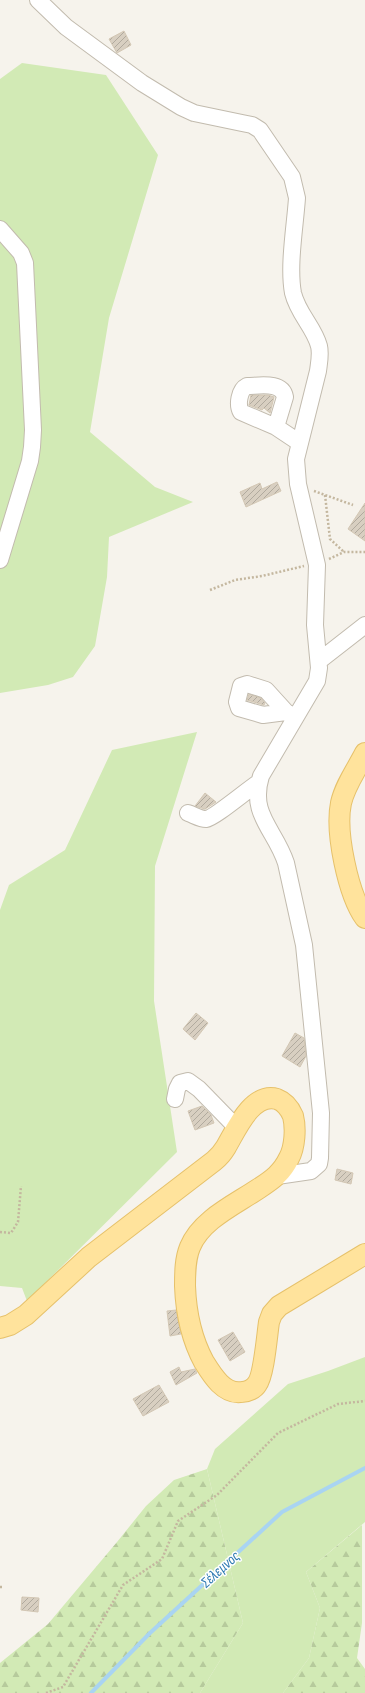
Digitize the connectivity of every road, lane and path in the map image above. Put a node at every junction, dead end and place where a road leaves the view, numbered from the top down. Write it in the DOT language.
graph roads {
  1 [pos="38,0"];
  2 [pos="0,229"];
  3 [pos="276,428"];
  4 [pos="300,442"];
  5 [pos="298,484"];
  6 [pos="325,496"];
  7 [pos="353,505"];
  8 [pos="344,552"];
  9 [pos="365,552"];
  10 [pos="0,560"];
  11 [pos="317,565"];
  12 [pos="210,590"];
  13 [pos="365,625"];
  14 [pos="319,661"];
  15 [pos="365,753"];
  16 [pos="258,783"];
  17 [pos="188,813"];
  18 [pos="365,918"];
  19 [pos="175,1099"];
  20 [pos="237,1128"];
  21 [pos="277,1176"];
  22 [pos="21,1186"];
  23 [pos="0,1232"];
  24 [pos="365,1254"];
  25 [pos="0,1328"];
  26 [pos="365,1401"];
  27 [pos="46,1693"];
  1 -- 4 [label="street"];
  2 -- 10 [label="street"];
  3 -- 4 [label="street"];
  4 -- 5 [label="street"];
  5 -- 6 [label="path"];
  5 -- 11 [label="street"];
  6 -- 7 [label="path"];
  6 -- 8 [label="path"];
  8 -- 9 [label="path"];
  8 -- 11 [label="path"];
  11 -- 12 [label="path"];
  11 -- 14 [label="street"];
  13 -- 14 [label="street"];
  14 -- 16 [label="street"];
  15 -- 18 [label="main road"];
  16 -- 17 [label="street"];
  16 -- 21 [label="street"];
  19 -- 20 [label="street"];
  20 -- 21 [label="main road"];
  20 -- 25 [label="main road"];
  21 -- 24 [label="main road"];
  22 -- 23 [label="path"];
  26 -- 27 [label="path"];
}
